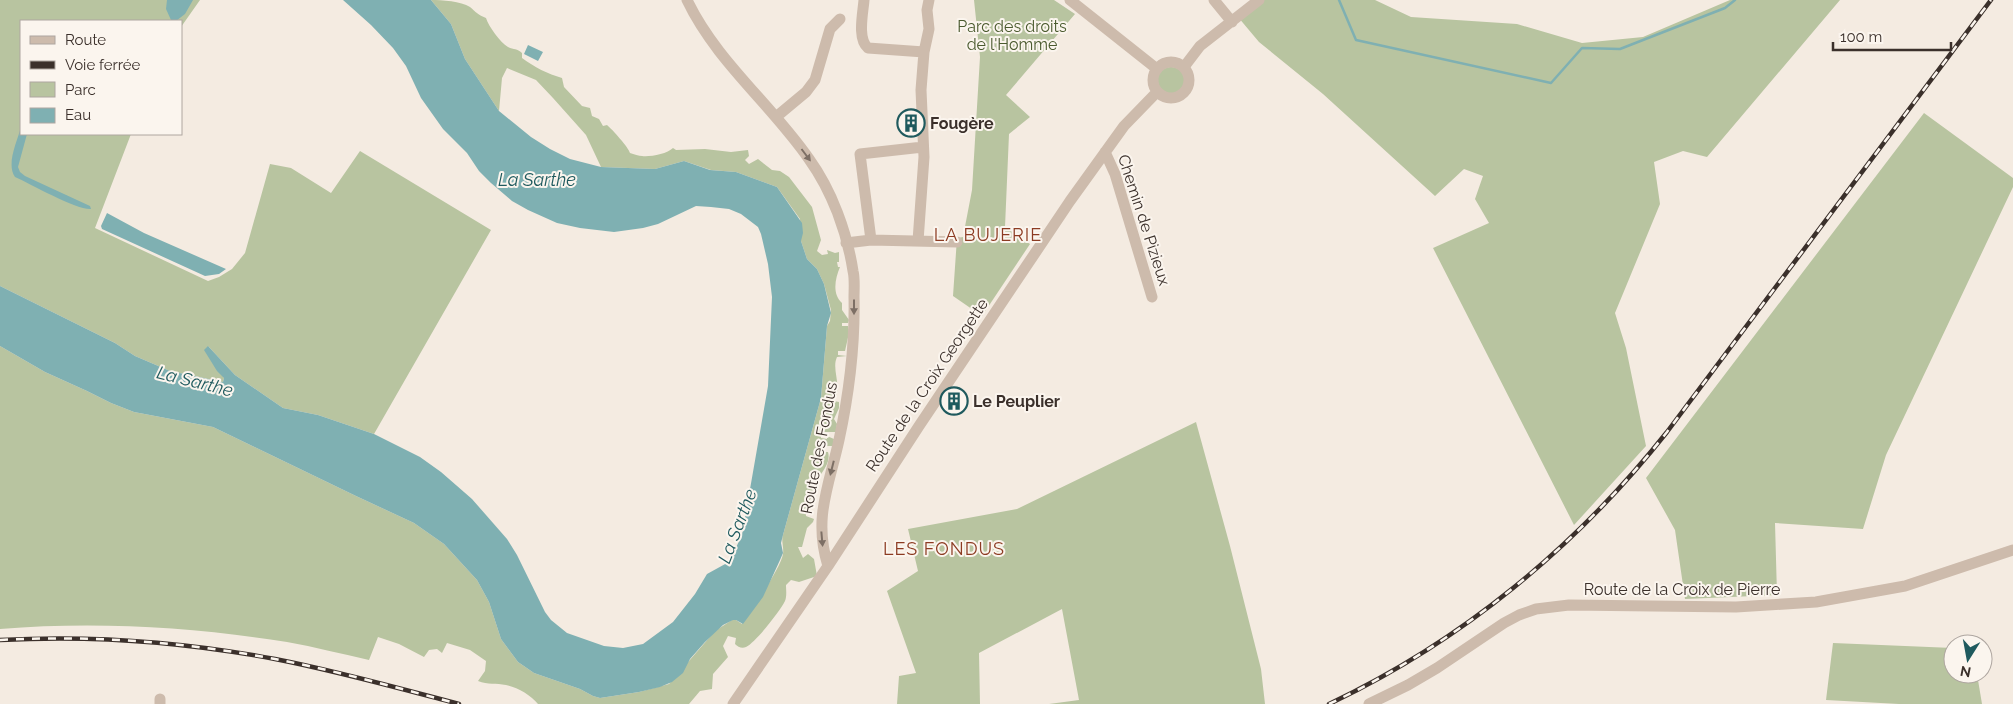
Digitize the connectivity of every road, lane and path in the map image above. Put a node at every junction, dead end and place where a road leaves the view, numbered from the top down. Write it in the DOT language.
graph roads {
  1 [pos="687,0"];
  2 [pos="864,0"];
  3 [pos="928,0"];
  4 [pos="1070,0"];
  5 [pos="1214,0"];
  6 [pos="1259,0"];
  7 [pos="840,19"];
  8 [pos="1232,22"];
  9 [pos="924,52"];
  10 [pos="1184,67"];
  11 [pos="1157,69"];
  12 [pos="1157,92"];
  13 [pos="776,117"];
  14 [pos="923,147"];
  15 [pos="1105,152"];
  16 [pos="870,240"];
  17 [pos="918,240"];
  18 [pos="957,242"];
  19 [pos="846,243"];
  20 [pos="1152,297"];
  21 [pos="2013,550"];
  22 [pos="828,566"];
  23 [pos="733,704"];
  24 [pos="1369,704"];
  1 -- 13 [label="street, Route des Fondus"];
  2 -- 9 [label="street"];
  3 -- 9 [label="street"];
  4 -- 11 [label="street"];
  5 -- 8 [label="street"];
  6 -- 8 [label="street"];
  7 -- 13 [label="street"];
  8 -- 10 [label="street"];
  9 -- 14 [label="street"];
  10 -- 11 [label="street"];
  10 -- 12 [label="street"];
  11 -- 12 [label="street"];
  12 -- 15 [label="street, Route de la Croix Georgette"];
  13 -- 19 [label="street, Route des Fondus, one-way"];
  14 -- 16 [label="street"];
  14 -- 17 [label="street"];
  15 -- 20 [label="street, Chemin de Pizieux"];
  15 -- 22 [label="street, Route de la Croix Georgette"];
  16 -- 17 [label="street"];
  16 -- 19 [label="street"];
  17 -- 18 [label="street"];
  19 -- 22 [label="street, Route des Fondus, one-way"];
  21 -- 24 [label="street, Route de la Croix de Pierre"];
  22 -- 23 [label="street, Route de la Croix Georgette"];
}
